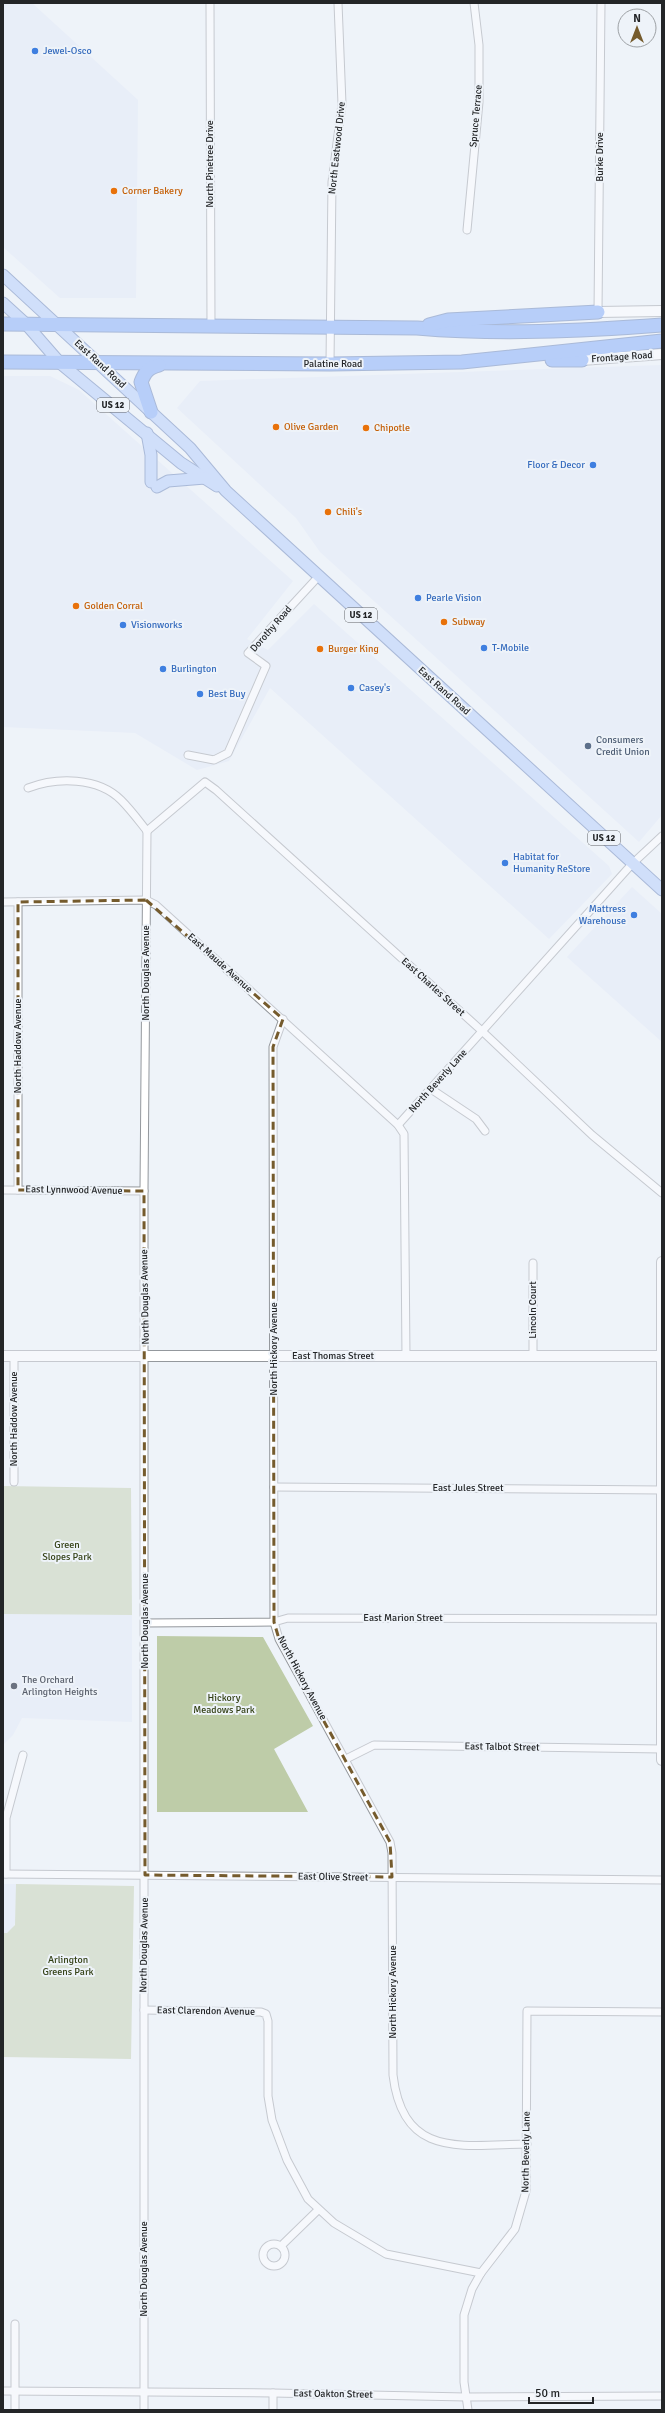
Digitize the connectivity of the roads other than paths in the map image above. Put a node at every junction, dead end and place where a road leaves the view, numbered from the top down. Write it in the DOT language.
graph roads {
  1 [pos="210,3"];
  2 [pos="338,3"];
  3 [pos="474,3"];
  4 [pos="601,3"];
  5 [pos="467,230"];
  6 [pos="3,275"];
  7 [pos="3,303"];
  8 [pos="662,311"];
  9 [pos="598,312"];
  10 [pos="3,324"];
  11 [pos="26,324"];
  12 [pos="57,324"];
  13 [pos="662,325"];
  14 [pos="210,326"];
  15 [pos="329,328"];
  16 [pos="417,328"];
  17 [pos="662,341"];
  18 [pos="662,354"];
  19 [pos="582,360"];
  20 [pos="3,362"];
  21 [pos="60,362"];
  22 [pos="462,362"];
  23 [pos="98,363"];
  24 [pos="168,363"];
  25 [pos="330,364"];
  26 [pos="150,412"];
  27 [pos="147,433"];
  28 [pos="206,478"];
  29 [pos="226,491"];
  30 [pos="318,577"];
  31 [pos="188,755"];
  32 [pos="28,788"];
  33 [pos="147,831"];
  34 [pos="662,836"];
  35 [pos="632,864"];
  36 [pos="662,890"];
  37 [pos="146,900"];
  38 [pos="3,902"];
  39 [pos="18,902"];
  40 [pos="283,1019"];
  41 [pos="483,1032"];
  42 [pos="431,1089"];
  43 [pos="398,1125"];
  44 [pos="485,1131"];
  45 [pos="3,1190"];
  46 [pos="18,1190"];
  47 [pos="144,1191"];
  48 [pos="662,1193"];
  49 [pos="662,1262"];
  50 [pos="533,1263"];
  51 [pos="3,1356"];
  52 [pos="14,1356"];
  53 [pos="146,1356"];
  54 [pos="274,1356"];
  55 [pos="406,1356"];
  56 [pos="533,1356"];
  57 [pos="661,1356"];
  58 [pos="14,1482"];
  59 [pos="274,1487"];
  60 [pos="662,1490"];
  61 [pos="662,1619"];
  62 [pos="274,1622"];
  63 [pos="145,1623"];
  64 [pos="662,1749"];
  65 [pos="22,1755"];
  66 [pos="346,1759"];
  67 [pos="662,1760"];
  68 [pos="4,1874"];
  69 [pos="145,1875"];
  70 [pos="392,1877"];
  71 [pos="662,1880"];
  72 [pos="144,2010"];
  73 [pos="662,2012"];
  74 [pos="527,2144"];
  75 [pos="318,2210"];
  76 [pos="282,2246"];
  77 [pos="481,2273"];
  78 [pos="15,2324"];
  79 [pos="3,2391"];
  80 [pos="16,2391"];
  81 [pos="144,2393"];
  82 [pos="273,2393"];
  83 [pos="662,2396"];
  84 [pos="466,2397"];
  85 [pos="15,2410"];
  86 [pos="144,2410"];
  87 [pos="273,2410"];
  88 [pos="468,2410"];
  1 -- 14 [label="street, North Pinetree Drive"];
  2 -- 15 [label="street, North Eastwood Drive"];
  3 -- 5 [label="street, Spruce Terrace"];
  4 -- 9 [label="street, Burke Drive"];
  6 -- 12 [label="main road, East Rand Road / US 12"];
  7 -- 11 [label="main road, East Rand Road / US 12"];
  8 -- 9 [label="street"];
  9 -- 16 [label="highway"];
  10 -- 11 [label="highway"];
  11 -- 12 [label="highway"];
  11 -- 21 [label="main road, East Rand Road / US 12"];
  12 -- 14 [label="highway"];
  12 -- 23 [label="main road, East Rand Road / US 12"];
  13 -- 16 [label="highway"];
  14 -- 15 [label="highway"];
  15 -- 16 [label="highway"];
  15 -- 25 [label="street, North Eastwood Drive"];
  17 -- 22 [label="highway, Palatine Road"];
  18 -- 19 [label="street, Frontage Road"];
  19 -- 22 [label="highway"];
  20 -- 21 [label="highway, Palatine Road"];
  21 -- 23 [label="highway, Palatine Road"];
  21 -- 27 [label="main road, East Rand Road / US 12"];
  22 -- 25 [label="highway, Palatine Road"];
  23 -- 24 [label="highway, Palatine Road"];
  23 -- 26 [label="main road, East Rand Road / US 12"];
  24 -- 25 [label="highway, Palatine Road"];
  24 -- 26 [label="highway"];
  26 -- 29 [label="main road, East Rand Road / US 12"];
  27 -- 28 [label="main road, East Rand Road / US 12"];
  27 -- 28 [label="main road"];
  28 -- 29 [label="main road, East Rand Road / US 12"];
  29 -- 30 [label="main road, East Rand Road / US 12"];
  30 -- 31 [label="street, Dorothy Road"];
  30 -- 35 [label="main road, East Rand Road / US 12"];
  32 -- 33 [label="street"];
  33 -- 37 [label="street, North Douglas Avenue"];
  33 -- 41 [label="street, East Charles Street"];
  34 -- 35 [label="street, North Beverly Lane"];
  35 -- 36 [label="main road, East Rand Road / US 12"];
  35 -- 41 [label="street, North Beverly Lane"];
  37 -- 39 [label="street"];
  37 -- 40 [label="street, East Maude Avenue"];
  37 -- 47 [label="street, North Douglas Avenue"];
  38 -- 39 [label="street"];
  39 -- 46 [label="street, North Haddow Avenue"];
  40 -- 43 [label="street, East Maude Avenue"];
  40 -- 54 [label="street, North Hickory Avenue"];
  41 -- 42 [label="street, North Beverly Lane"];
  41 -- 48 [label="street, East Charles Street"];
  42 -- 43 [label="street, North Beverly Lane"];
  42 -- 44 [label="street"];
  43 -- 55 [label="street"];
  45 -- 46 [label="street, East Lynnwood Avenue"];
  46 -- 47 [label="street, East Lynnwood Avenue"];
  47 -- 53 [label="street, North Douglas Avenue"];
  49 -- 57 [label="street"];
  50 -- 56 [label="street, Lincoln Court"];
  51 -- 52 [label="street, East Thomas Street"];
  52 -- 53 [label="street, East Thomas Street"];
  52 -- 58 [label="street, North Haddow Avenue"];
  53 -- 54 [label="street, East Thomas Street"];
  53 -- 63 [label="street, North Douglas Avenue"];
  54 -- 55 [label="street, East Thomas Street"];
  54 -- 59 [label="street, North Hickory Avenue"];
  55 -- 56 [label="street, East Thomas Street"];
  56 -- 57 [label="street, East Thomas Street"];
  57 -- 60 [label="street"];
  59 -- 60 [label="street, East Jules Street"];
  59 -- 62 [label="street, North Hickory Avenue"];
  60 -- 61 [label="street"];
  61 -- 62 [label="street, East Marion Street"];
  61 -- 64 [label="street"];
  62 -- 63 [label="street, East Marion Street"];
  62 -- 66 [label="street, North Hickory Avenue"];
  63 -- 69 [label="street, North Douglas Avenue"];
  64 -- 66 [label="street, East Talbot Street"];
  64 -- 67 [label="street"];
  65 -- 68 [label="street"];
  66 -- 70 [label="street, North Hickory Avenue"];
  68 -- 69 [label="street, East Olive Street"];
  69 -- 70 [label="street, East Olive Street"];
  69 -- 72 [label="street, North Douglas Avenue"];
  70 -- 71 [label="street, East Olive Street"];
  70 -- 74 [label="street, North Hickory Avenue"];
  72 -- 75 [label="street, East Clarendon Avenue"];
  72 -- 81 [label="street, North Douglas Avenue"];
  73 -- 74 [label="street, North Beverly Lane"];
  74 -- 77 [label="street, North Beverly Lane"];
  75 -- 76 [label="street"];
  75 -- 77 [label="street, East Clarendon Avenue"];
  77 -- 84 [label="street, North Beverly Lane"];
  78 -- 80 [label="street"];
  79 -- 80 [label="street, East Oakton Street"];
  80 -- 81 [label="street, East Oakton Street"];
  80 -- 85 [label="street"];
  81 -- 82 [label="street, East Oakton Street"];
  81 -- 86 [label="street, North Douglas Avenue"];
  82 -- 84 [label="street, East Oakton Street"];
  82 -- 87 [label="street"];
  83 -- 84 [label="street, East Oakton Street"];
  84 -- 88 [label="street, North Beverly Lane"];
}
